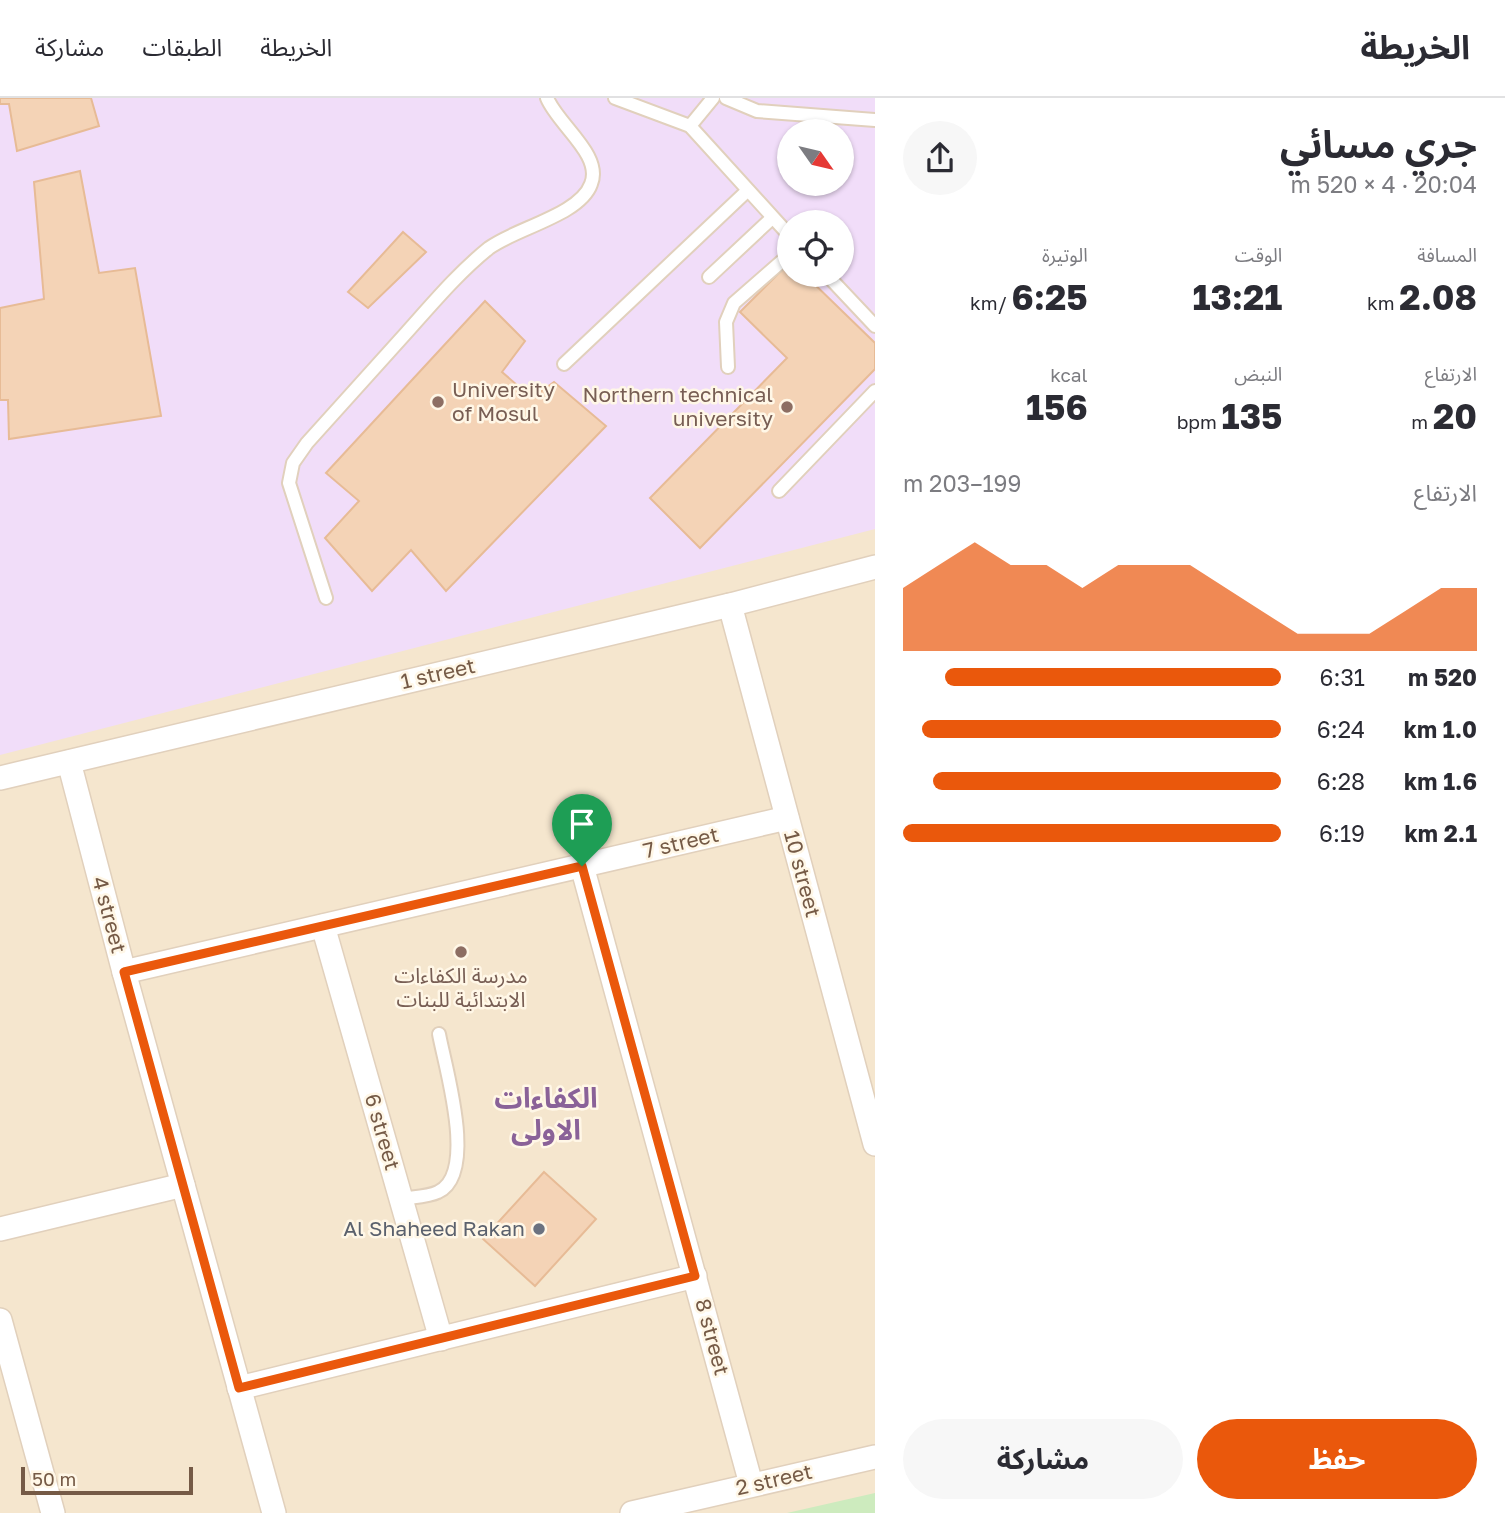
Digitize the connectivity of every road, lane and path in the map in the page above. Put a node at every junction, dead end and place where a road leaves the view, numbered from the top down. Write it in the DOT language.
graph roads {
  1 [pos="547,98"];
  2 [pos="615,98"];
  3 [pos="713,98"];
  4 [pos="726,98"];
  5 [pos="875,120"];
  6 [pos="690,126"];
  7 [pos="747,191"];
  8 [pos="772,218"];
  9 [pos="777,223"];
  10 [pos="777,265"];
  11 [pos="709,277"];
  12 [pos="838,287"];
  13 [pos="875,326"];
  14 [pos="564,364"];
  15 [pos="728,368"];
  16 [pos="875,391"];
  17 [pos="779,491"];
  18 [pos="875,566"];
  19 [pos="326,598"];
  20 [pos="730,605"];
  21 [pos="69,762"];
  22 [pos="0,778"];
  23 [pos="787,818"];
  24 [pos="582,866"];
  25 [pos="323,926"];
  26 [pos="124,972"];
  27 [pos="439,1034"];
  28 [pos="865,1066"];
  29 [pos="875,1144"];
  30 [pos="183,1185"];
  31 [pos="401,1199"];
  32 [pos="0,1229"];
  33 [pos="695,1276"];
  34 [pos="0,1321"];
  35 [pos="441,1339"];
  36 [pos="239,1388"];
  37 [pos="875,1457"];
  38 [pos="751,1484"];
  39 [pos="53,1513"];
  40 [pos="274,1513"];
  41 [pos="632,1513"];
  1 -- 19 [label="lane"];
  2 -- 6 [label="lane"];
  3 -- 6 [label="lane"];
  4 -- 5 [label="lane"];
  6 -- 7 [label="lane"];
  7 -- 8 [label="lane"];
  7 -- 14 [label="lane"];
  8 -- 9 [label="lane"];
  8 -- 11 [label="lane"];
  10 -- 15 [label="lane"];
  12 -- 13 [label="lane"];
  16 -- 17 [label="lane"];
  18 -- 20 [label="street, 1 street"];
  20 -- 21 [label="street, 1 street"];
  20 -- 23 [label="street, 10 street"];
  21 -- 22 [label="street, 1 street"];
  21 -- 26 [label="street, 4 street"];
  23 -- 24 [label="street, 7 street"];
  23 -- 28 [label="street, 10 street"];
  24 -- 25 [label="street, 7 street"];
  24 -- 33 [label="street, 8 street"];
  25 -- 26 [label="street, 7 street"];
  25 -- 31 [label="street, 6 street"];
  26 -- 30 [label="street, 4 street"];
  27 -- 31 [label="lane"];
  28 -- 29 [label="street, 10 street"];
  30 -- 32 [label="street"];
  30 -- 36 [label="street, 4 street"];
  31 -- 35 [label="street, 6 street"];
  33 -- 35 [label="street"];
  33 -- 38 [label="street, 8 street"];
  34 -- 39 [label="street"];
  35 -- 36 [label="street"];
  36 -- 40 [label="street, 4 street"];
  37 -- 38 [label="street, 2 street"];
  38 -- 41 [label="street, 2 street"];
}
